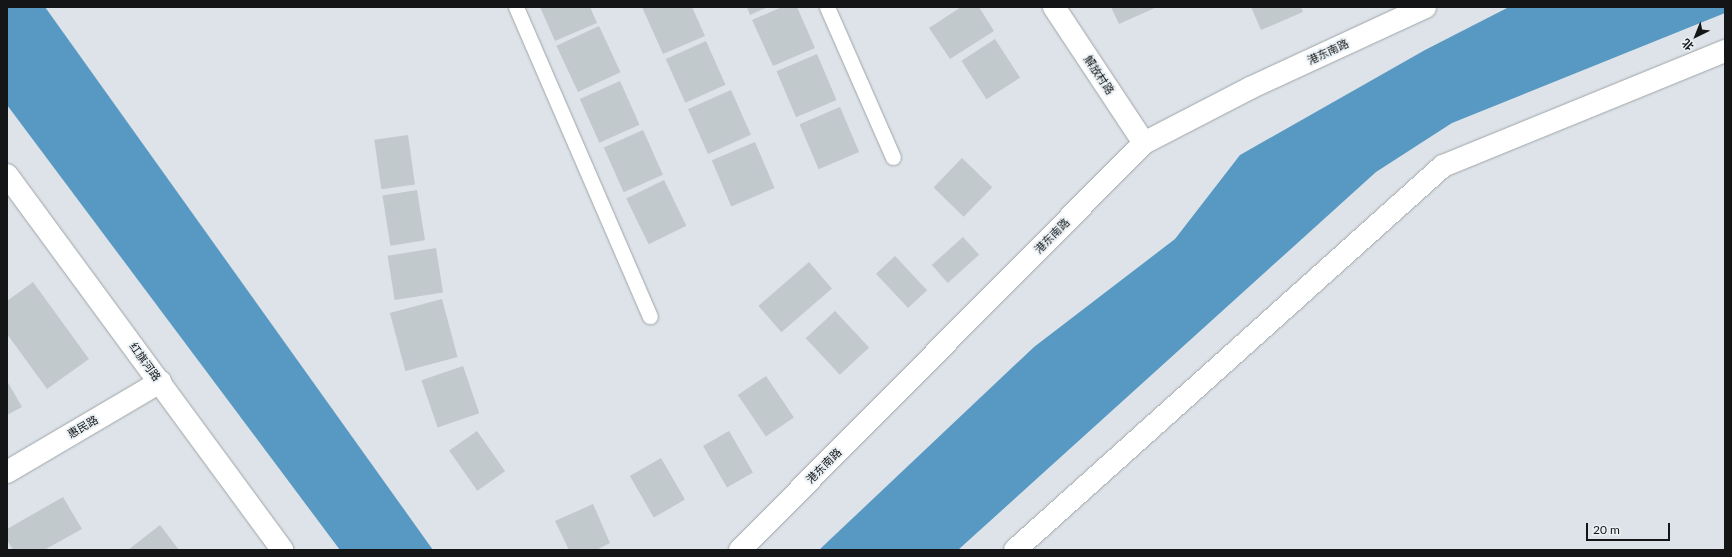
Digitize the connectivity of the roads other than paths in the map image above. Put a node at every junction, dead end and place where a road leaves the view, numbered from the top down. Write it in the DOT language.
graph roads {
  1 [pos="516,7"];
  2 [pos="827,7"];
  3 [pos="1054,7"];
  4 [pos="1425,7"];
  5 [pos="1725,51"];
  6 [pos="1144,143"];
  7 [pos="893,157"];
  8 [pos="7,175"];
  9 [pos="650,316"];
  10 [pos="160,382"];
  11 [pos="7,472"];
  12 [pos="282,550"];
  13 [pos="740,550"];
  14 [pos="1015,550"];
  1 -- 9 [label="lane"];
  2 -- 7 [label="lane"];
  3 -- 6 [label="street, 解放村路"];
  4 -- 6 [label="street, 港东南路"];
  5 -- 14 [label="street"];
  6 -- 13 [label="street, 港东南路"];
  8 -- 10 [label="street, 红旗河路"];
  10 -- 11 [label="street, 惠民路"];
  10 -- 12 [label="street, 红旗河路"];
}
